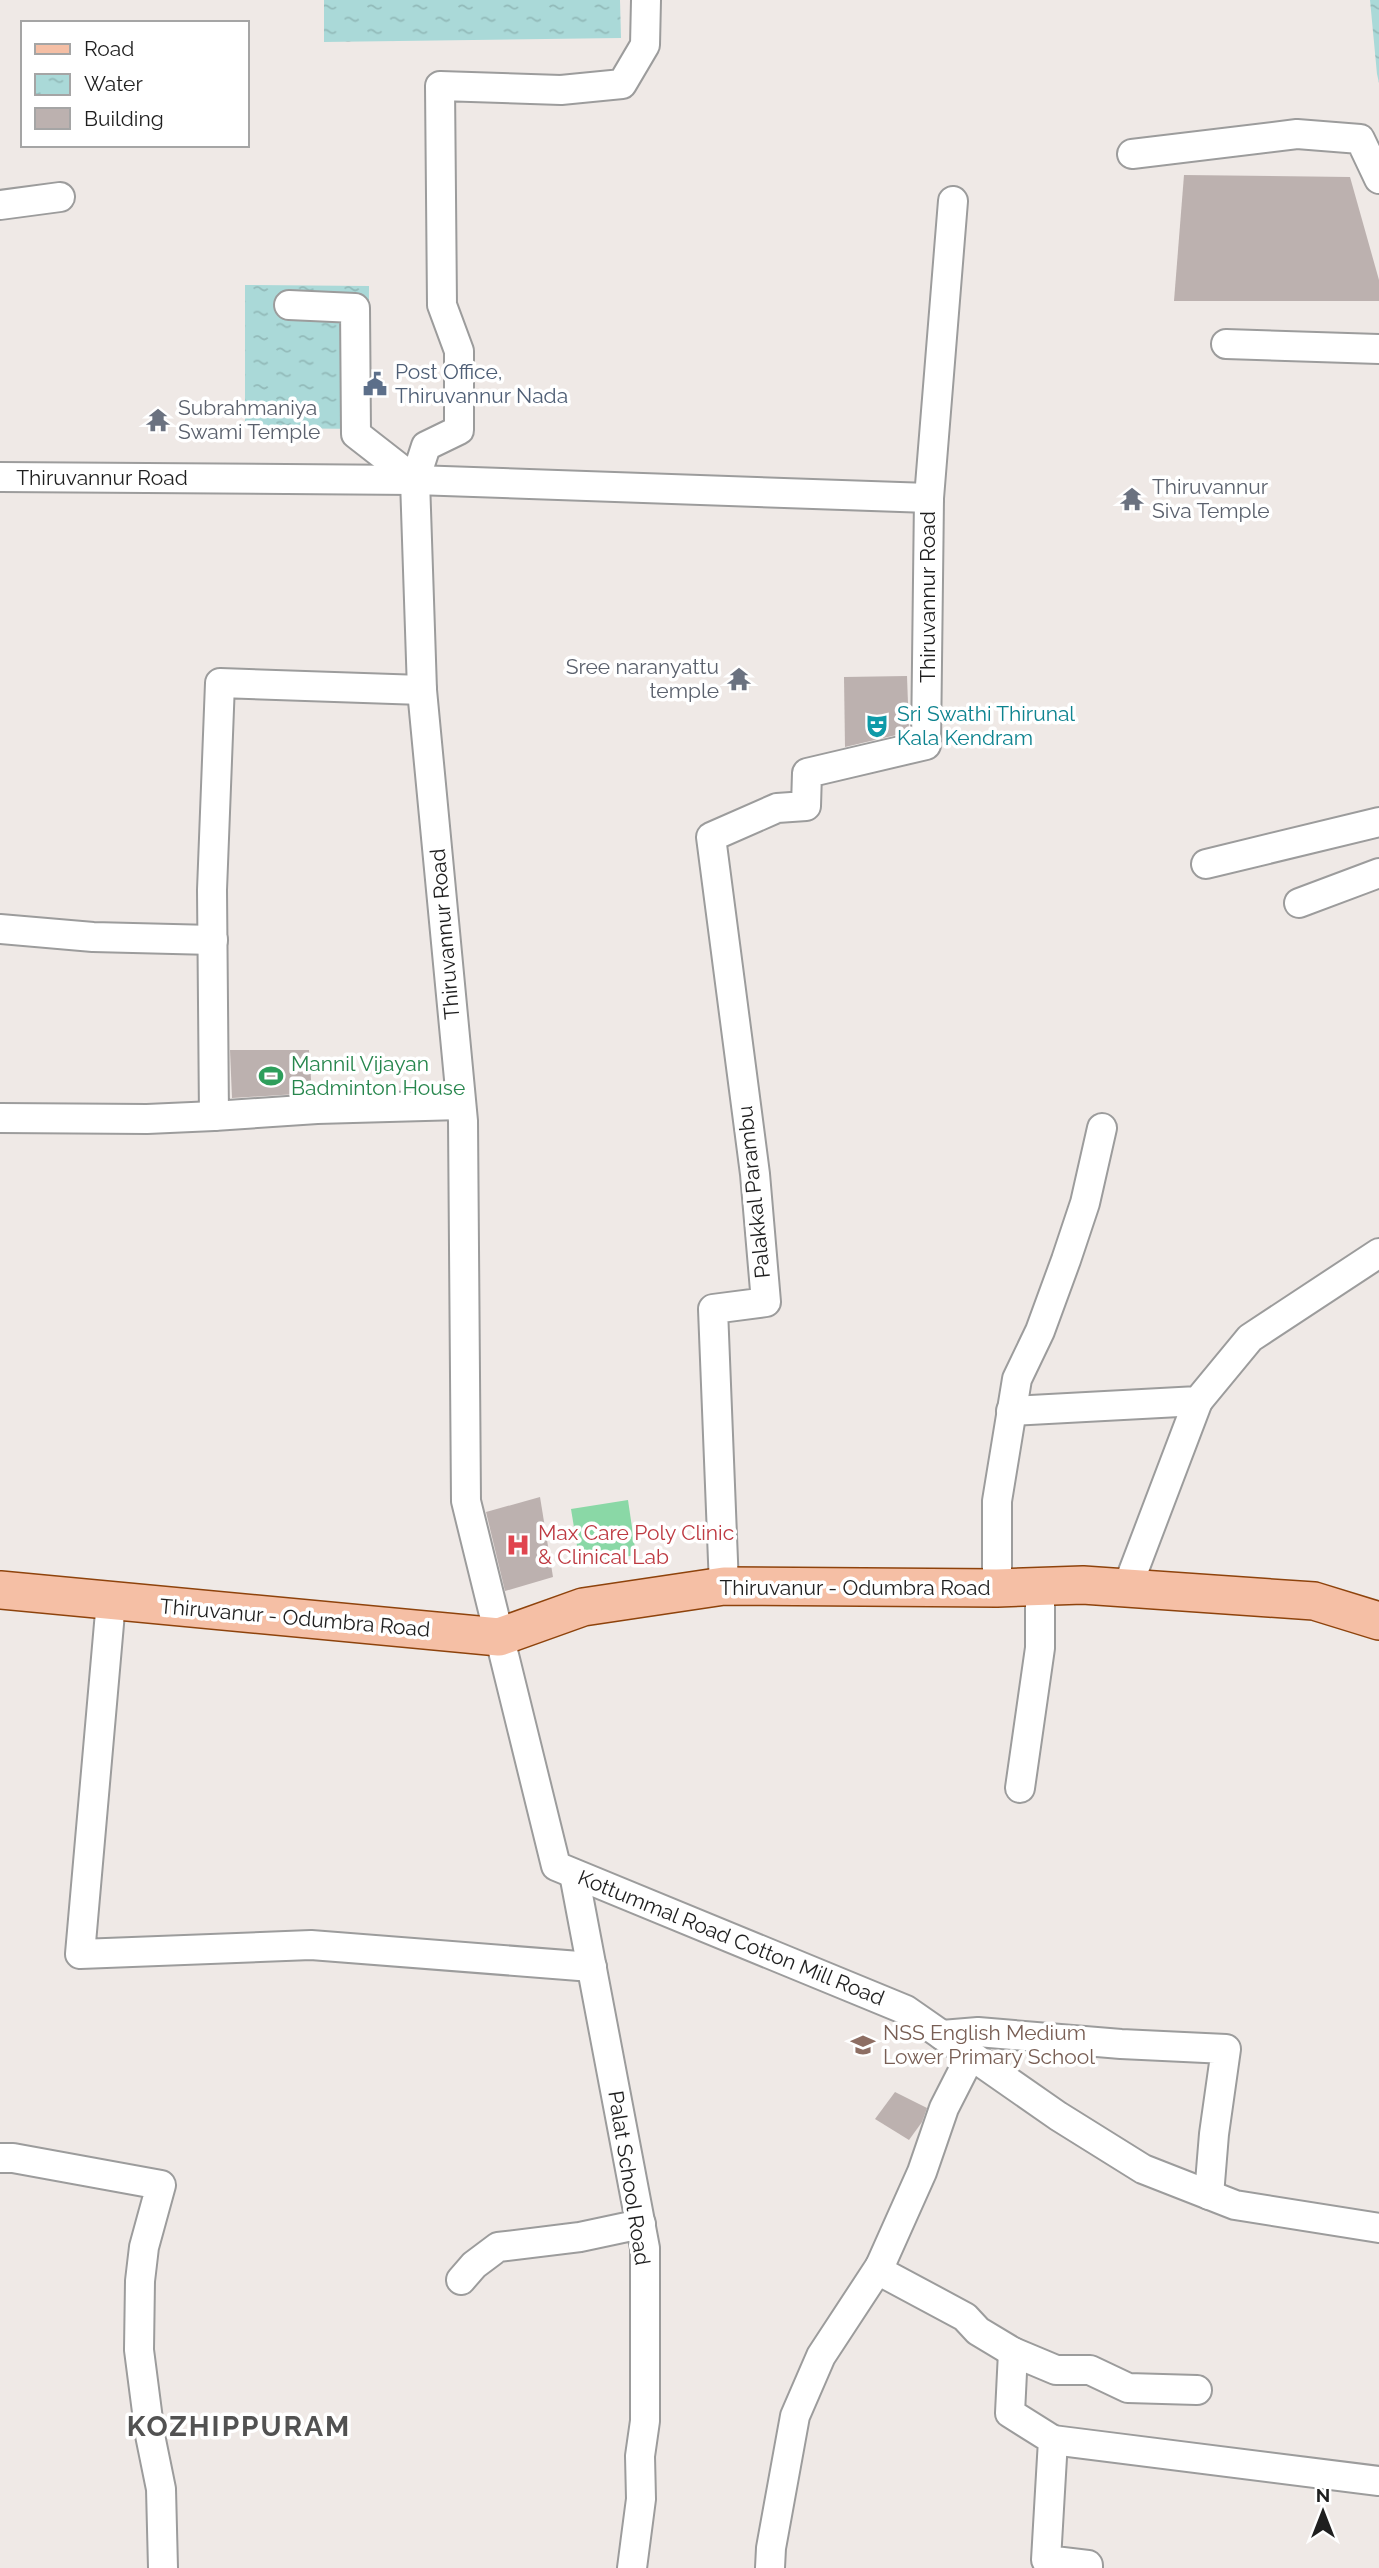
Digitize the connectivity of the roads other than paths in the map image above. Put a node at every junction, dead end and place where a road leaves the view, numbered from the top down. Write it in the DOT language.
graph roads {
  1 [pos="646,0"];
  2 [pos="1132,154"];
  3 [pos="1379,179"];
  4 [pos="60,197"];
  5 [pos="953,201"];
  6 [pos="0,205"];
  7 [pos="289,305"];
  8 [pos="1226,344"];
  9 [pos="1379,349"];
  10 [pos="0,477"];
  11 [pos="415,480"];
  12 [pos="929,498"];
  13 [pos="422,690"];
  14 [pos="1379,822"];
  15 [pos="711,837"];
  16 [pos="1206,864"];
  17 [pos="1379,873"];
  18 [pos="1300,904"];
  19 [pos="0,929"];
  20 [pos="213,940"];
  21 [pos="461,1105"];
  22 [pos="214,1115"];
  23 [pos="0,1118"];
  24 [pos="1102,1128"];
  25 [pos="1379,1253"];
  26 [pos="1198,1401"];
  27 [pos="1011,1410"];
  28 [pos="724,1587"];
  29 [pos="1041,1587"];
  30 [pos="997,1588"];
  31 [pos="1127,1588"];
  32 [pos="0,1590"];
  33 [pos="111,1601"];
  34 [pos="1379,1621"];
  35 [pos="499,1637"];
  36 [pos="1020,1788"];
  37 [pos="574,1874"];
  38 [pos="592,1967"];
  39 [pos="942,2035"];
  40 [pos="971,2055"];
  41 [pos="0,2158"];
  42 [pos="1209,2195"];
  43 [pos="641,2224"];
  44 [pos="1379,2228"];
  45 [pos="880,2266"];
  46 [pos="461,2280"];
  47 [pos="1013,2352"];
  48 [pos="1197,2390"];
  49 [pos="1053,2440"];
  50 [pos="1379,2481"];
  51 [pos="163,2568"];
  52 [pos="632,2568"];
  53 [pos="770,2568"];
  54 [pos="1088,2568"];
  1 -- 11 [label="street"];
  2 -- 3 [label="street"];
  4 -- 6 [label="street"];
  5 -- 12 [label="street"];
  7 -- 11 [label="street"];
  8 -- 9 [label="street"];
  10 -- 11 [label="street, Thiruvannur Road"];
  11 -- 12 [label="street, Thiruvannur Road"];
  11 -- 13 [label="street, Thiruvannur Road"];
  12 -- 15 [label="street, Thiruvannur Road"];
  13 -- 20 [label="street"];
  13 -- 21 [label="street, Thiruvannur Road"];
  14 -- 16 [label="street"];
  15 -- 28 [label="street, Palakkal Parambu"];
  17 -- 18 [label="street"];
  19 -- 20 [label="street"];
  20 -- 22 [label="street"];
  21 -- 22 [label="street"];
  21 -- 35 [label="street, Thiruvannur Road"];
  22 -- 23 [label="street"];
  24 -- 27 [label="street"];
  25 -- 26 [label="street"];
  26 -- 27 [label="street"];
  26 -- 31 [label="street"];
  27 -- 30 [label="street"];
  28 -- 30 [label="main road, Thiruvanur - Odumbra Road"];
  28 -- 35 [label="main road, Thiruvanur - Odumbra Road"];
  29 -- 30 [label="main road, Thiruvanur - Odumbra Road"];
  29 -- 31 [label="main road, Thiruvanur - Odumbra Road"];
  29 -- 36 [label="street"];
  31 -- 34 [label="main road, Thiruvanur - Odumbra Road"];
  32 -- 33 [label="main road, Thiruvanur - Odumbra Road"];
  33 -- 35 [label="main road, Thiruvanur - Odumbra Road"];
  33 -- 38 [label="street"];
  35 -- 37 [label="street, Kottummal Road Cotton Mill Road"];
  37 -- 38 [label="street, Palat School Road"];
  37 -- 39 [label="street, Kottummal Road Cotton Mill Road"];
  38 -- 43 [label="street, Palat School Road"];
  39 -- 40 [label="street, Kottummal Road Cotton Mill Road"];
  39 -- 42 [label="street"];
  40 -- 42 [label="street, Kottummal Road Cotton Mill Road"];
  40 -- 45 [label="street"];
  41 -- 51 [label="street"];
  42 -- 44 [label="street, Kottummal Road Cotton Mill Road"];
  43 -- 46 [label="street"];
  43 -- 52 [label="street, Palat School Road"];
  45 -- 47 [label="street"];
  45 -- 53 [label="street"];
  47 -- 48 [label="street"];
  47 -- 49 [label="street"];
  49 -- 50 [label="street"];
  49 -- 54 [label="street"];
}
